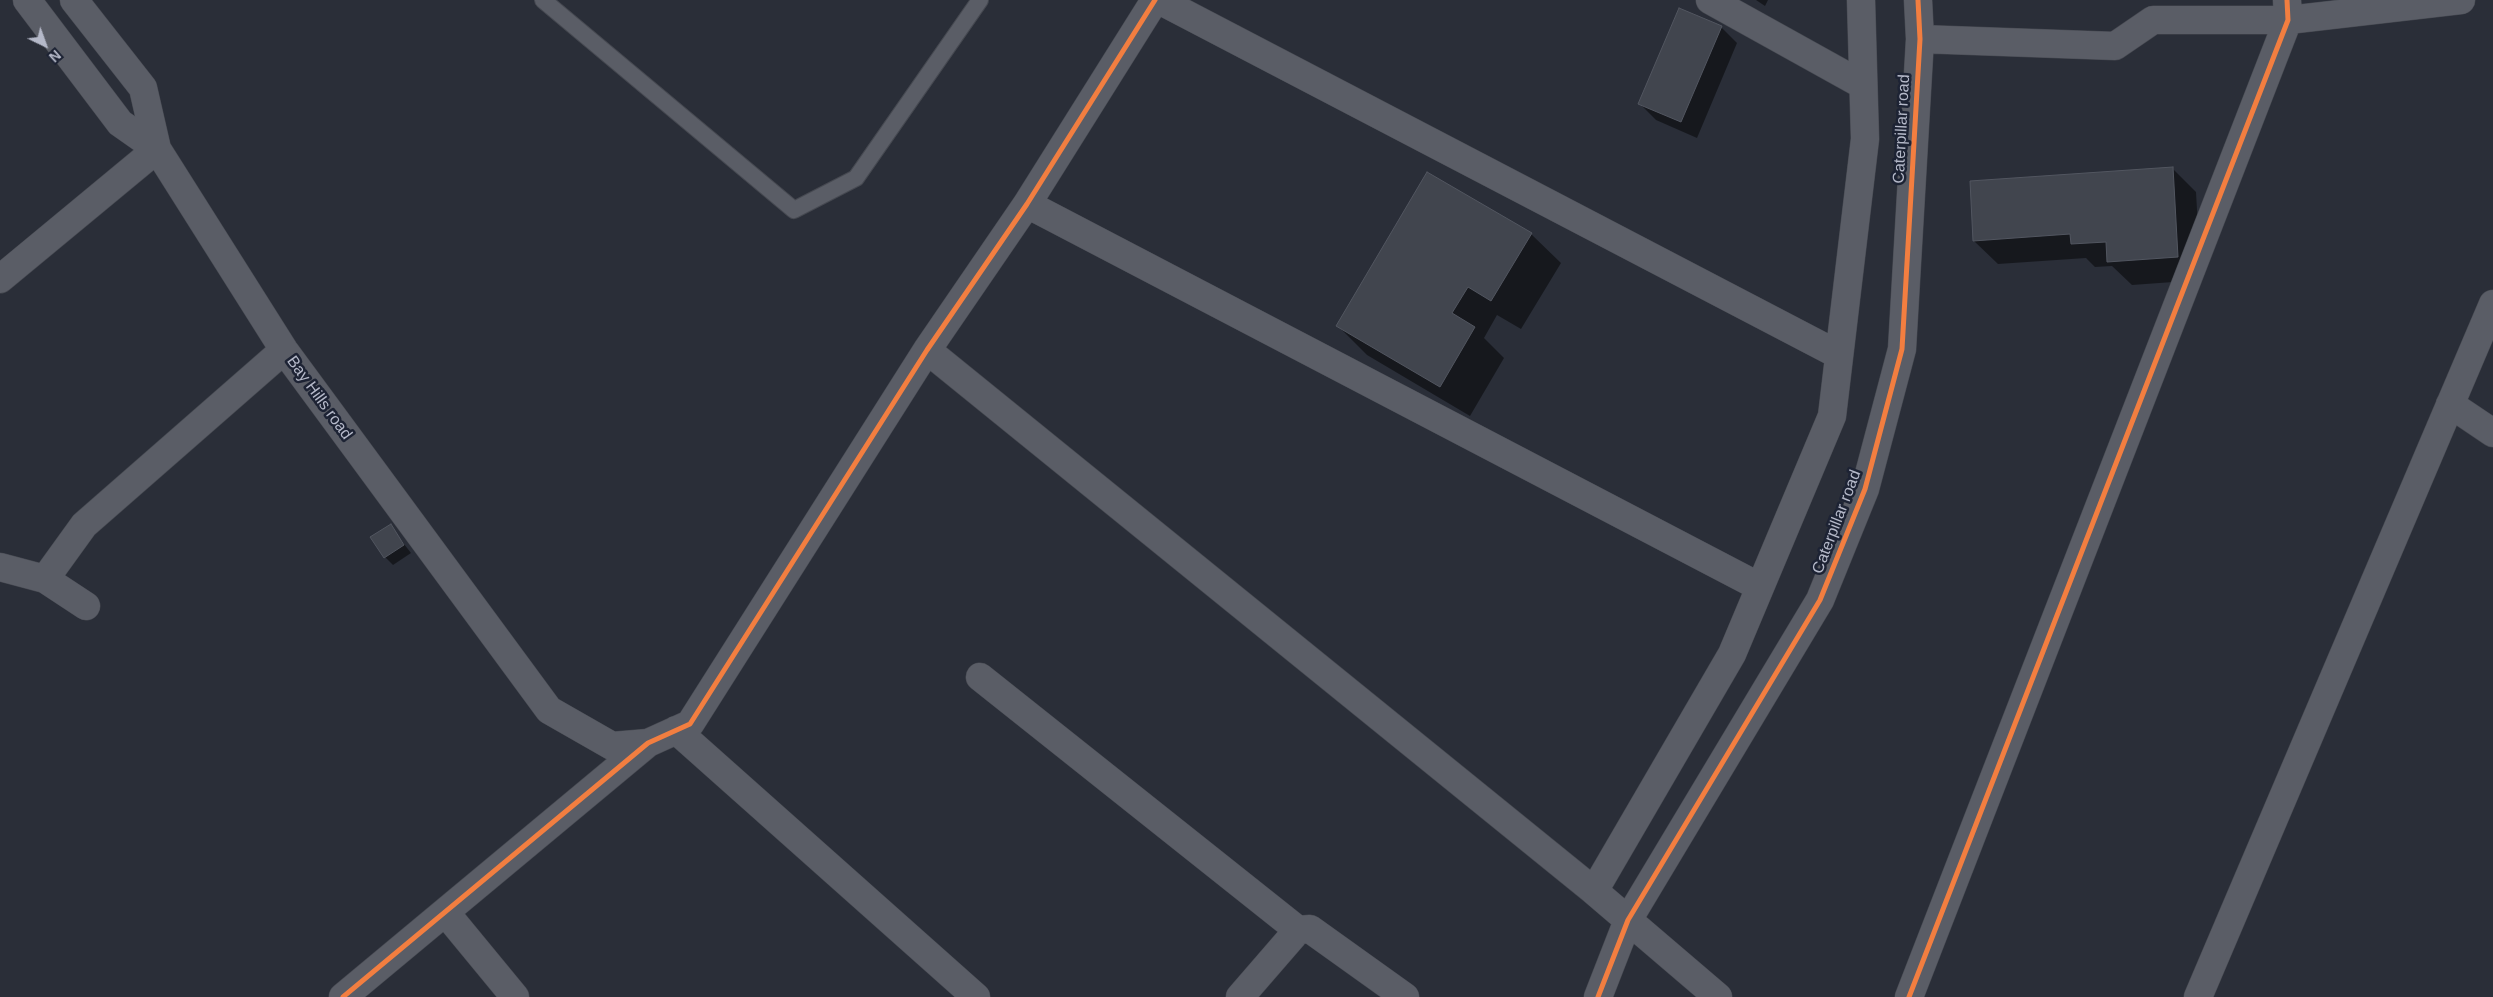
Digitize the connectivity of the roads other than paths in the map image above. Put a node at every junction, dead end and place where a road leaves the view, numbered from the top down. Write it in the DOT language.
graph roads {
  1 [pos="27,0"];
  2 [pos="74,0"];
  3 [pos="543,0"];
  4 [pos="980,0"];
  5 [pos="1155,0"];
  6 [pos="1159,0"];
  7 [pos="1710,0"];
  8 [pos="1861,0"];
  9 [pos="1918,0"];
  10 [pos="2461,0"];
  11 [pos="2287,10"];
  12 [pos="1920,39"];
  13 [pos="1863,84"];
  14 [pos="156,149"];
  15 [pos="1027,204"];
  16 [pos="0,279"];
  17 [pos="2493,304"];
  18 [pos="284,350"];
  19 [pos="928,350"];
  20 [pos="1839,355"];
  21 [pos="2450,404"];
  22 [pos="2493,433"];
  23 [pos="0,567"];
  24 [pos="46,579"];
  25 [pos="1760,587"];
  26 [pos="86,606"];
  27 [pos="980,677"];
  28 [pos="676,730"];
  29 [pos="648,743"];
  30 [pos="1594,891"];
  31 [pos="445,912"];
  32 [pos="1628,920"];
  33 [pos="1298,930"];
  34 [pos="343,997"];
  35 [pos="514,997"];
  36 [pos="976,997"];
  37 [pos="1240,997"];
  38 [pos="1405,997"];
  39 [pos="1598,997"];
  40 [pos="1718,997"];
  41 [pos="1909,997"];
  42 [pos="2198,997"];
  1 -- 14 [label="street, Bay Hills road"];
  2 -- 14 [label="street"];
  3 -- 4 [label="lane"];
  5 -- 15 [label="street"];
  6 -- 20 [label="street"];
  7 -- 13 [label="street"];
  8 -- 13 [label="street"];
  9 -- 12 [label="street, Caterpillar road"];
  10 -- 11 [label="street"];
  11 -- 12 [label="street"];
  11 -- 41 [label="street"];
  12 -- 32 [label="street, Caterpillar road"];
  13 -- 20 [label="street"];
  14 -- 16 [label="street"];
  14 -- 18 [label="street, Bay Hills road"];
  15 -- 19 [label="street"];
  15 -- 25 [label="street"];
  17 -- 21 [label="street"];
  18 -- 24 [label="street"];
  18 -- 29 [label="street, Bay Hills road"];
  19 -- 28 [label="street"];
  19 -- 30 [label="street"];
  20 -- 25 [label="street"];
  21 -- 22 [label="street"];
  21 -- 42 [label="street"];
  23 -- 24 [label="street"];
  24 -- 26 [label="street"];
  25 -- 30 [label="street"];
  27 -- 33 [label="street"];
  28 -- 29 [label="street"];
  28 -- 36 [label="street"];
  29 -- 31 [label="street"];
  30 -- 32 [label="street"];
  31 -- 34 [label="street"];
  31 -- 35 [label="street"];
  32 -- 39 [label="street, Caterpillar road"];
  32 -- 40 [label="street"];
  33 -- 37 [label="street"];
  33 -- 38 [label="street"];
}
